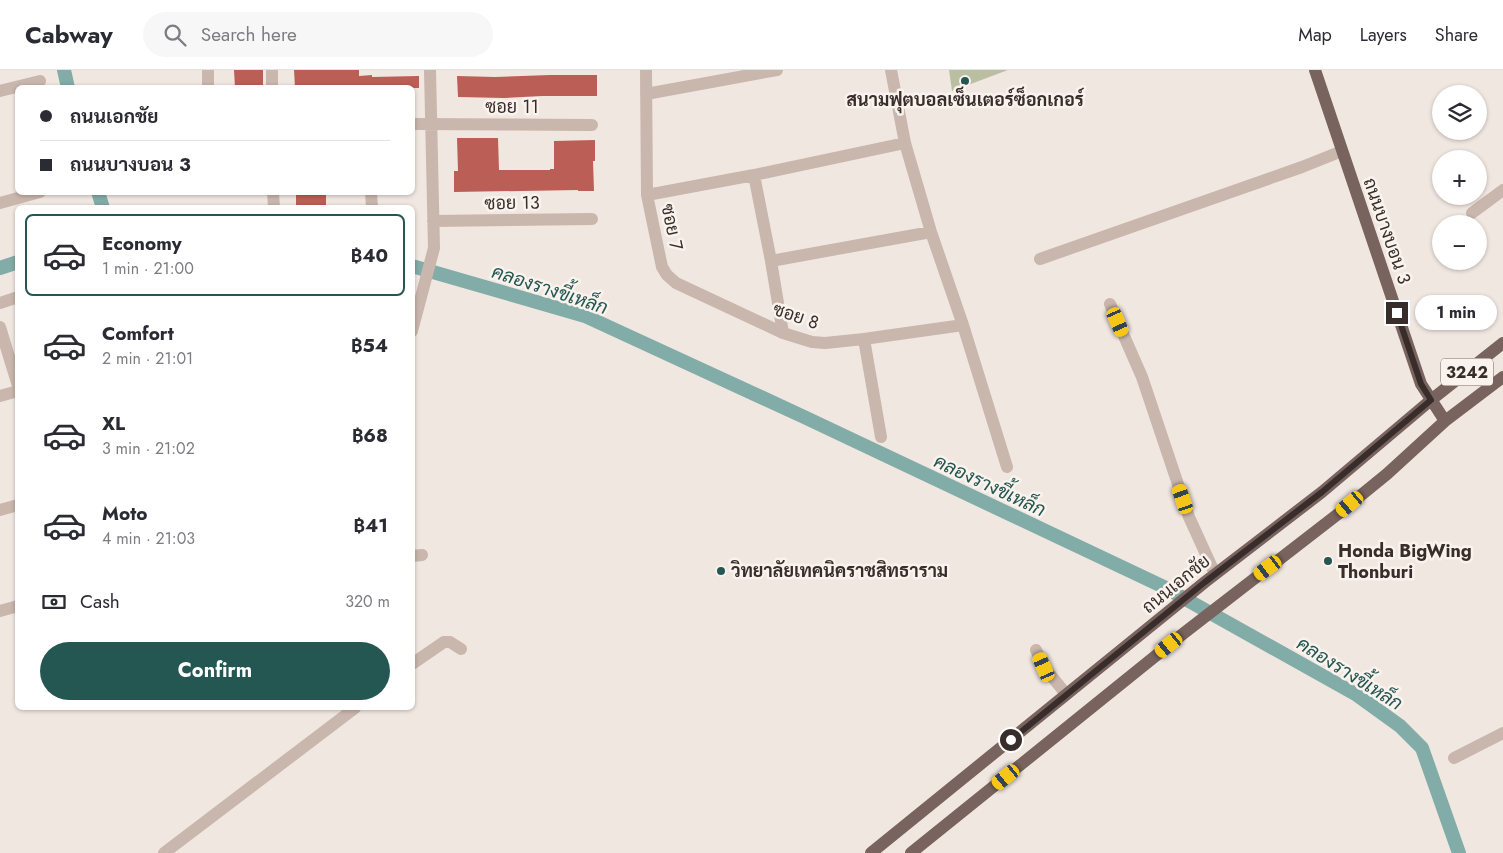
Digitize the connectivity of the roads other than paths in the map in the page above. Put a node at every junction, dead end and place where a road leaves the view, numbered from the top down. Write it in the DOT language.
graph roads {
  1 [pos="208,70"];
  2 [pos="272,70"];
  3 [pos="430,70"];
  4 [pos="646,70"];
  5 [pos="778,70"];
  6 [pos="891,70"];
  7 [pos="1315,70"];
  8 [pos="40,81"];
  9 [pos="24,85"];
  10 [pos="208,85"];
  11 [pos="272,85"];
  12 [pos="15,87"];
  13 [pos="0,91"];
  14 [pos="646,94"];
  15 [pos="415,124"];
  16 [pos="431,124"];
  17 [pos="592,125"];
  18 [pos="905,143"];
  19 [pos="1342,151"];
  20 [pos="754,175"];
  21 [pos="1503,190"];
  22 [pos="29,195"];
  23 [pos="647,195"];
  24 [pos="0,203"];
  25 [pos="1472,213"];
  26 [pos="592,219"];
  27 [pos="433,221"];
  28 [pos="931,232"];
  29 [pos="1040,259"];
  30 [pos="771,261"];
  31 [pos="662,267"];
  32 [pos="15,298"];
  33 [pos="0,303"];
  34 [pos="1110,304"];
  35 [pos="415,320"];
  36 [pos="963,325"];
  37 [pos="0,327"];
  38 [pos="783,332"];
  39 [pos="864,339"];
  40 [pos="1503,343"];
  41 [pos="15,376"];
  42 [pos="1503,376"];
  43 [pos="15,391"];
  44 [pos="0,396"];
  45 [pos="1431,400"];
  46 [pos="1445,421"];
  47 [pos="881,437"];
  48 [pos="1007,468"];
  49 [pos="15,506"];
  50 [pos="0,510"];
  51 [pos="1210,578"];
  52 [pos="15,607"];
  53 [pos="0,611"];
  54 [pos="461,649"];
  55 [pos="1036,650"];
  56 [pos="415,662"];
  57 [pos="1066,694"];
  58 [pos="352,710"];
  59 [pos="1503,733"];
  60 [pos="1454,758"];
  61 [pos="164,853"];
  62 [pos="871,853"];
  63 [pos="911,853"];
  1 -- 10 [label="street"];
  2 -- 11 [label="street"];
  3 -- 16 [label="street"];
  4 -- 14 [label="street, ซอย 7"];
  5 -- 14 [label="street"];
  6 -- 18 [label="street"];
  7 -- 19 [label="main road, ถนนบางบอน 3"];
  8 -- 9 [label="street"];
  12 -- 13 [label="street"];
  14 -- 23 [label="street, ซอย 7"];
  15 -- 16 [label="street, ซอย 11"];
  16 -- 17 [label="street, ซอย 11"];
  16 -- 27 [label="street"];
  18 -- 20 [label="street"];
  18 -- 28 [label="street"];
  19 -- 29 [label="street"];
  19 -- 45 [label="main road, ถนนบางบอน 3"];
  20 -- 23 [label="street"];
  20 -- 30 [label="street"];
  21 -- 25 [label="street"];
  22 -- 24 [label="street"];
  23 -- 31 [label="street, ซอย 7"];
  26 -- 27 [label="street, ซอย 13"];
  27 -- 35 [label="street"];
  28 -- 30 [label="street"];
  28 -- 36 [label="street"];
  30 -- 38 [label="street"];
  31 -- 38 [label="street, ซอย 8"];
  32 -- 33 [label="street"];
  34 -- 51 [label="street"];
  36 -- 39 [label="street, ซอย 8"];
  36 -- 48 [label="street"];
  37 -- 41 [label="street"];
  38 -- 39 [label="street, ซอย 8"];
  39 -- 47 [label="street"];
  40 -- 45 [label="main road, ถนนเอกชัย / 3242"];
  42 -- 46 [label="main road, 3242"];
  43 -- 44 [label="street"];
  45 -- 46 [label="main road, ถนนบางบอน 3"];
  45 -- 51 [label="main road, ถนนเอกชัย / 3242"];
  46 -- 63 [label="main road, 3242"];
  49 -- 50 [label="street"];
  51 -- 57 [label="main road, ถนนเอกชัย / 3242"];
  52 -- 53 [label="street"];
  54 -- 56 [label="street"];
  55 -- 57 [label="street"];
  57 -- 62 [label="main road, ถนนเอกชัย / 3242"];
  58 -- 61 [label="street"];
  59 -- 60 [label="street"];
}
